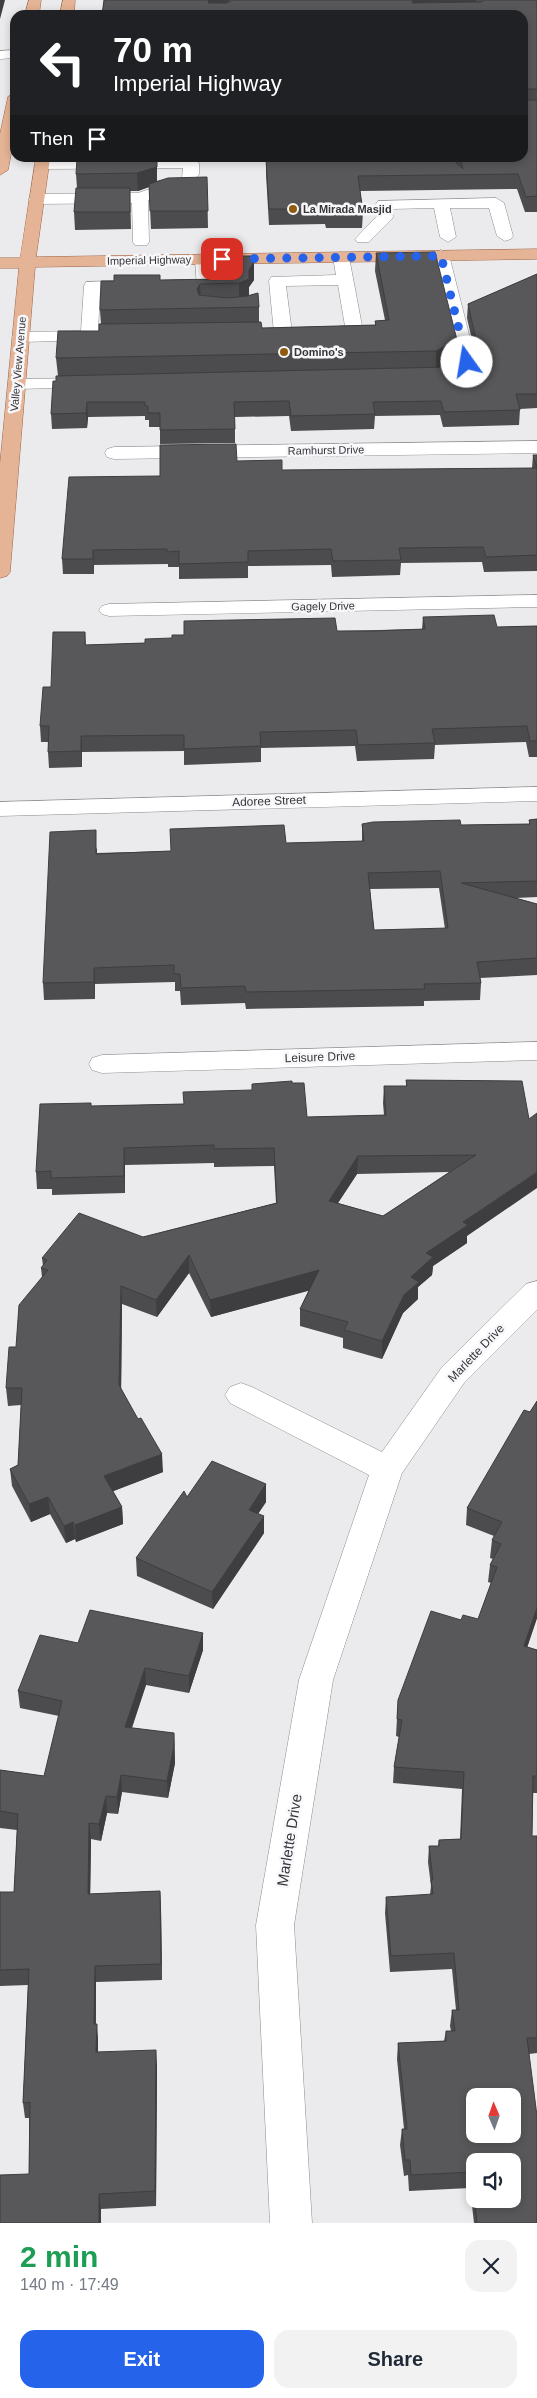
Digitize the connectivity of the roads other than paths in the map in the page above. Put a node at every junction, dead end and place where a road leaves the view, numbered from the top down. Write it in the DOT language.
graph roads {
  1 [pos="10,121"];
  2 [pos="43,162"];
  3 [pos="116,162"];
  4 [pos="0,169"];
  5 [pos="140,198"];
  6 [pos="36,199"];
  7 [pos="441,204"];
  8 [pos="513,236"];
  9 [pos="448,237"];
  10 [pos="467,237"];
  11 [pos="486,237"];
  12 [pos="382,238"];
  13 [pos="429,238"];
  14 [pos="344,239"];
  15 [pos="363,239"];
  16 [pos="123,242"];
  17 [pos="141,242"];
  18 [pos="160,242"];
  19 [pos="10,244"];
  20 [pos="37,244"];
  21 [pos="537,254"];
  22 [pos="441,256"];
  23 [pos="341,257"];
  24 [pos="203,260"];
  25 [pos="28,262"];
  26 [pos="0,263"];
  27 [pos="344,280"];
  28 [pos="186,284"];
  29 [pos="205,284"];
  30 [pos="158,285"];
  31 [pos="207,308"];
  32 [pos="226,308"];
  33 [pos="264,333"];
  34 [pos="282,333"];
  35 [pos="209,334"];
  36 [pos="89,336"];
  37 [pos="108,336"];
  38 [pos="21,337"];
  39 [pos="419,376"];
  40 [pos="110,382"];
  41 [pos="17,384"];
  42 [pos="537,447"];
  43 [pos="114,453"];
  44 [pos="2,537"];
  45 [pos="0,572"];
  46 [pos="537,601"];
  47 [pos="109,610"];
  48 [pos="537,794"];
  49 [pos="0,808"];
  50 [pos="537,1051"];
  51 [pos="102,1064"];
  52 [pos="537,1292"];
  53 [pos="241,1395"];
  54 [pos="387,1469"];
  55 [pos="291,2223"];
  1 -- 4 [label="main road"];
  2 -- 6 [label="main road, Valley View Avenue"];
  3 -- 5 [label="street"];
  5 -- 6 [label="street"];
  5 -- 17 [label="street"];
  6 -- 20 [label="main road, Valley View Avenue"];
  7 -- 8 [label="street"];
  7 -- 9 [label="street"];
  7 -- 15 [label="street"];
  8 -- 11 [label="main road"];
  9 -- 10 [label="main road"];
  9 -- 13 [label="main road"];
  12 -- 15 [label="main road"];
  14 -- 15 [label="main road"];
  16 -- 17 [label="main road, Imperial Highway"];
  17 -- 18 [label="main road, Imperial Highway"];
  19 -- 20 [label="main road"];
  20 -- 25 [label="main road, Valley View Avenue"];
  21 -- 22 [label="main road, Imperial Highway"];
  22 -- 23 [label="main road, Imperial Highway"];
  22 -- 39 [label="street"];
  23 -- 24 [label="main road, Imperial Highway"];
  23 -- 27 [label="street"];
  24 -- 25 [label="main road, Imperial Highway"];
  24 -- 29 [label="street"];
  25 -- 26 [label="main road, Imperial Highway"];
  25 -- 38 [label="main road, Valley View Avenue"];
  27 -- 34 [label="street"];
  27 -- 34 [label="street"];
  28 -- 29 [label="street"];
  29 -- 31 [label="street"];
  30 -- 36 [label="street"];
  31 -- 32 [label="street"];
  31 -- 35 [label="street"];
  33 -- 34 [label="street"];
  36 -- 37 [label="street"];
  36 -- 38 [label="street"];
  38 -- 41 [label="main road, Valley View Avenue"];
  40 -- 41 [label="street"];
  41 -- 44 [label="main road, Valley View Avenue"];
  42 -- 43 [label="street, Ramhurst Drive"];
  44 -- 45 [label="main road, Valley View Avenue"];
  46 -- 47 [label="street, Gagely Drive"];
  48 -- 49 [label="street, Adoree Street"];
  50 -- 51 [label="street, Leisure Drive"];
  52 -- 54 [label="street, Marlette Drive"];
  53 -- 54 [label="street"];
  54 -- 55 [label="street, Marlette Drive"];
}
